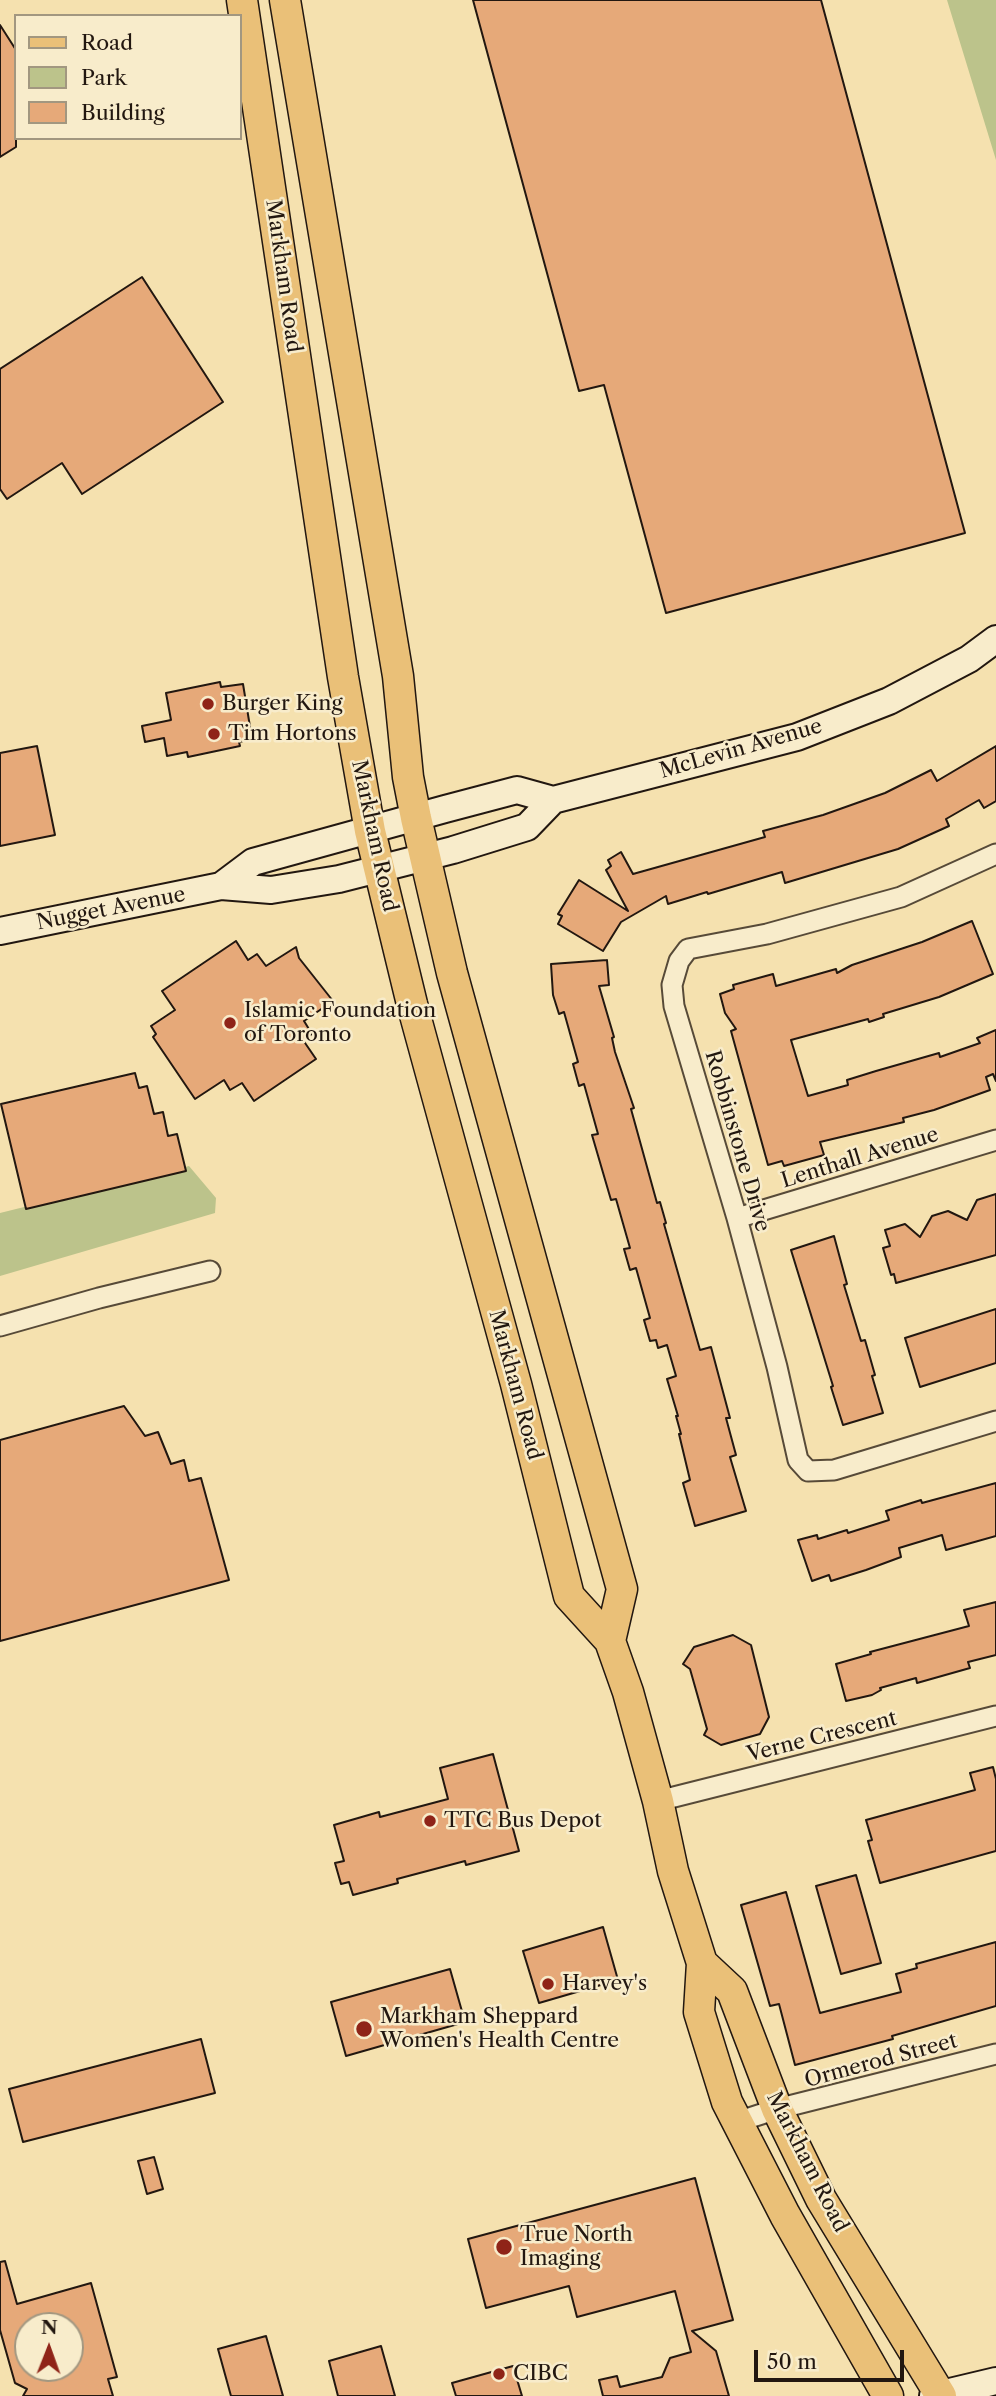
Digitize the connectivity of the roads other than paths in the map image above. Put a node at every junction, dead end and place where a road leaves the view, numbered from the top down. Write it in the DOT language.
graph roads {
  1 [pos="242,0"];
  2 [pos="285,0"];
  3 [pos="996,639"];
  4 [pos="553,800"];
  5 [pos="416,818"];
  6 [pos="370,831"];
  7 [pos="996,854"];
  8 [pos="425,857"];
  9 [pos="380,868"];
  10 [pos="221,886"];
  11 [pos="0,931"];
  12 [pos="996,1140"];
  13 [pos="737,1218"];
  14 [pos="210,1271"];
  15 [pos="0,1326"];
  16 [pos="996,1421"];
  17 [pos="610,1641"];
  18 [pos="996,1716"];
  19 [pos="658,1801"];
  20 [pos="702,1963"];
  21 [pos="996,2054"];
  22 [pos="777,2109"];
  23 [pos="737,2122"];
  24 [pos="996,2381"];
  25 [pos="938,2395"];
  26 [pos="888,2396"];
  1 -- 6 [label="main road, Markham Road"];
  2 -- 5 [label="main road"];
  3 -- 4 [label="street, McLevin Avenue"];
  4 -- 5 [label="street"];
  4 -- 8 [label="street"];
  5 -- 6 [label="street, Nugget Avenue"];
  5 -- 8 [label="main road"];
  6 -- 9 [label="main road, Markham Road"];
  6 -- 10 [label="street, Nugget Avenue"];
  7 -- 13 [label="street, Robbinstone Drive"];
  8 -- 9 [label="street, Nugget Avenue"];
  8 -- 17 [label="main road"];
  9 -- 10 [label="street, Nugget Avenue"];
  9 -- 17 [label="main road, Markham Road"];
  10 -- 11 [label="street, Nugget Avenue"];
  12 -- 13 [label="street, Lenthall Avenue"];
  13 -- 16 [label="street, Robbinstone Drive"];
  14 -- 15 [label="street"];
  17 -- 19 [label="main road, Markham Road"];
  18 -- 19 [label="street, Verne Crescent"];
  19 -- 20 [label="main road, Markham Road"];
  20 -- 22 [label="main road, Markham Road"];
  20 -- 23 [label="main road, Markham Road"];
  21 -- 22 [label="street, Ormerod Street"];
  22 -- 23 [label="street, Ormerod Street"];
  22 -- 25 [label="main road, Markham Road"];
  23 -- 26 [label="main road, Markham Road"];
  24 -- 25 [label="street"];
}
